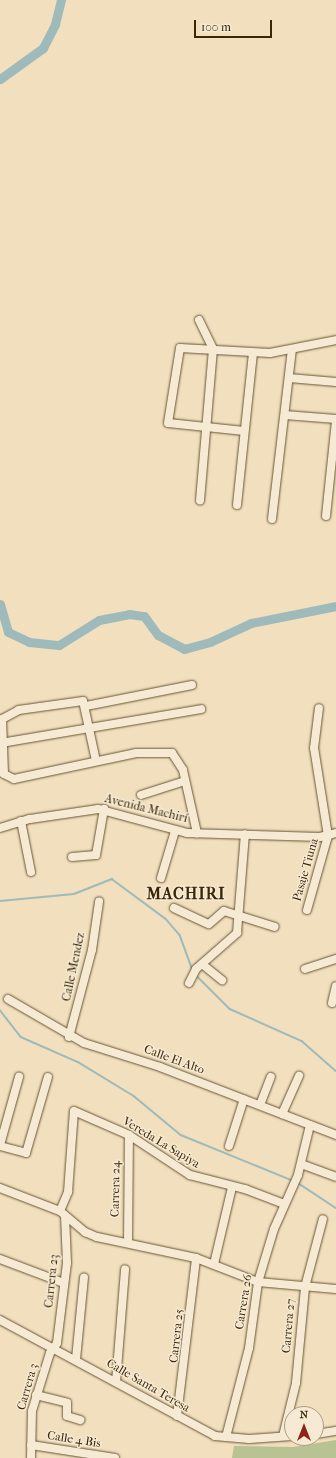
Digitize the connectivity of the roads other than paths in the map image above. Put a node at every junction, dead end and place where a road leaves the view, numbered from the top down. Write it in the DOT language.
graph roads {
  1 [pos="199,320"];
  2 [pos="336,340"];
  3 [pos="214,349"];
  4 [pos="292,350"];
  5 [pos="253,353"];
  6 [pos="289,378"];
  7 [pos="336,382"];
  8 [pos="285,415"];
  9 [pos="336,420"];
  10 [pos="208,428"];
  11 [pos="244,431"];
  12 [pos="200,500"];
  13 [pos="236,505"];
  14 [pos="326,516"];
  15 [pos="272,519"];
  16 [pos="192,685"];
  17 [pos="86,706"];
  18 [pos="319,708"];
  19 [pos="201,709"];
  20 [pos="90,730"];
  21 [pos="1,738"];
  22 [pos="96,760"];
  23 [pos="2,774"];
  24 [pos="185,781"];
  25 [pos="141,795"];
  26 [pos="104,809"];
  27 [pos="21,821"];
  28 [pos="0,828"];
  29 [pos="175,831"];
  30 [pos="197,834"];
  31 [pos="245,834"];
  32 [pos="332,834"];
  33 [pos="72,857"];
  34 [pos="31,872"];
  35 [pos="161,878"];
  36 [pos="99,902"];
  37 [pos="174,908"];
  38 [pos="308,910"];
  39 [pos="240,916"];
  40 [pos="275,928"];
  41 [pos="336,959"];
  42 [pos="199,967"];
  43 [pos="305,969"];
  44 [pos="190,980"];
  45 [pos="222,980"];
  46 [pos="336,986"];
  47 [pos="8,999"];
  48 [pos="332,1003"];
  49 [pos="69,1037"];
  50 [pos="299,1076"];
  51 [pos="19,1077"];
  52 [pos="48,1077"];
  53 [pos="271,1077"];
  54 [pos="244,1099"];
  55 [pos="260,1105"];
  56 [pos="74,1111"];
  57 [pos="282,1114"];
  58 [pos="310,1125"];
  59 [pos="129,1135"];
  60 [pos="336,1135"];
  61 [pos="0,1146"];
  62 [pos="229,1146"];
  63 [pos="301,1164"];
  64 [pos="336,1177"];
  65 [pos="232,1187"];
  66 [pos="0,1188"];
  67 [pos="284,1204"];
  68 [pos="63,1214"];
  69 [pos="323,1219"];
  70 [pos="128,1243"];
  71 [pos="196,1258"];
  72 [pos="0,1259"];
  73 [pos="214,1264"];
  74 [pos="125,1270"];
  75 [pos="84,1277"];
  76 [pos="258,1282"];
  77 [pos="64,1283"];
  78 [pos="305,1287"];
  79 [pos="335,1287"];
  80 [pos="0,1320"];
  81 [pos="55,1348"];
  82 [pos="76,1359"];
  83 [pos="116,1382"];
  84 [pos="36,1395"];
  85 [pos="177,1416"];
  86 [pos="80,1420"];
  87 [pos="336,1431"];
  88 [pos="324,1433"];
  89 [pos="283,1436"];
  90 [pos="226,1437"];
  91 [pos="31,1445"];
  92 [pos="31,1458"];
  93 [pos="115,1458"];
  1 -- 3 [label="street"];
  2 -- 4 [label="street"];
  3 -- 5 [label="street"];
  3 -- 10 [label="street"];
  3 -- 10 [label="street"];
  4 -- 5 [label="street"];
  4 -- 6 [label="street"];
  5 -- 11 [label="street"];
  6 -- 7 [label="street"];
  6 -- 8 [label="street"];
  8 -- 9 [label="street"];
  8 -- 15 [label="street"];
  9 -- 14 [label="street"];
  10 -- 11 [label="street"];
  10 -- 12 [label="street"];
  11 -- 13 [label="street"];
  16 -- 17 [label="street"];
  17 -- 20 [label="street"];
  17 -- 21 [label="street"];
  18 -- 32 [label="street"];
  19 -- 20 [label="street"];
  20 -- 21 [label="street"];
  20 -- 22 [label="street"];
  21 -- 23 [label="street"];
  22 -- 23 [label="street"];
  22 -- 24 [label="street"];
  24 -- 25 [label="street"];
  24 -- 30 [label="street"];
  26 -- 27 [label="street, Avenida Machirí"];
  26 -- 29 [label="street, Avenida Machirí"];
  26 -- 33 [label="street"];
  27 -- 28 [label="street, Avenida Machirí"];
  27 -- 34 [label="street"];
  29 -- 30 [label="street, Avenida Machirí"];
  29 -- 35 [label="street"];
  30 -- 31 [label="street, Avenida Machirí"];
  31 -- 32 [label="street, Avenida Machirí"];
  31 -- 39 [label="street"];
  32 -- 38 [label="street, Pasaje Tiuna"];
  36 -- 49 [label="street, Calle Mendez"];
  37 -- 39 [label="street"];
  39 -- 40 [label="street"];
  39 -- 42 [label="street"];
  41 -- 43 [label="street"];
  42 -- 44 [label="street"];
  42 -- 45 [label="street"];
  46 -- 48 [label="street"];
  47 -- 49 [label="street, Calle El Alto"];
  49 -- 54 [label="street, Calle El Alto"];
  50 -- 57 [label="street"];
  51 -- 61 [label="street"];
  52 -- 61 [label="street"];
  53 -- 55 [label="street"];
  54 -- 55 [label="street, Calle El Alto"];
  54 -- 62 [label="street"];
  55 -- 57 [label="street, Calle El Alto"];
  56 -- 59 [label="street, Vereda La Sapiya"];
  56 -- 68 [label="street, Carrera 23"];
  57 -- 58 [label="street, Calle El Alto"];
  58 -- 60 [label="street, Calle El Alto"];
  58 -- 63 [label="street, Carrera 26"];
  59 -- 65 [label="street, Vereda La Sapiya"];
  59 -- 70 [label="street, Carrera 24"];
  63 -- 64 [label="street"];
  63 -- 67 [label="street, Carrera 26"];
  65 -- 67 [label="street, Vereda La Sapiya"];
  65 -- 73 [label="street"];
  66 -- 68 [label="street"];
  67 -- 76 [label="street, Carrera 26"];
  68 -- 70 [label="street"];
  68 -- 77 [label="street, Carrera 23"];
  69 -- 78 [label="street, Carrera 27"];
  70 -- 71 [label="street"];
  71 -- 73 [label="street"];
  71 -- 85 [label="street, Carrera 25"];
  72 -- 77 [label="street"];
  73 -- 76 [label="street"];
  74 -- 83 [label="street"];
  75 -- 82 [label="street"];
  76 -- 78 [label="street"];
  76 -- 90 [label="street, Carrera 26"];
  77 -- 81 [label="street, Carrera 23"];
  78 -- 79 [label="street"];
  78 -- 89 [label="street, Carrera 27"];
  80 -- 81 [label="street, Calle Santa Teresa"];
  81 -- 82 [label="street, Calle Santa Teresa"];
  81 -- 84 [label="street, Carrera 3"];
  82 -- 83 [label="street, Calle Santa Teresa"];
  83 -- 85 [label="street, Calle Santa Teresa"];
  84 -- 86 [label="street"];
  84 -- 91 [label="street, Carrera 3"];
  85 -- 90 [label="street, Calle Santa Teresa"];
  87 -- 88 [label="street"];
  89 -- 90 [label="street, Calle Santa Teresa"];
  91 -- 92 [label="street, Carrera 3"];
  91 -- 93 [label="street, Calle 4 Bis"];
}
